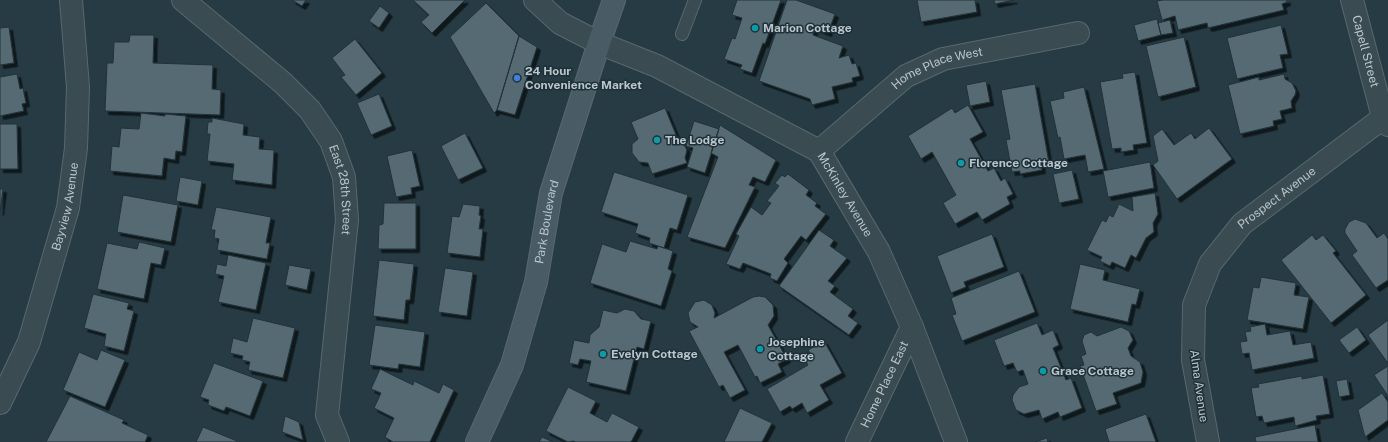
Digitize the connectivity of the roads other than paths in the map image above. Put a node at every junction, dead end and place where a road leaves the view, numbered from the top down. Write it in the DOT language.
graph roads {
  1 [pos="71,0"];
  2 [pos="183,0"];
  3 [pos="535,0"];
  4 [pos="614,0"];
  5 [pos="695,0"];
  6 [pos="1352,0"];
  7 [pos="1078,33"];
  8 [pos="682,34"];
  9 [pos="599,43"];
  10 [pos="1386,118"];
  11 [pos="819,151"];
  12 [pos="1194,306"];
  13 [pos="912,327"];
  14 [pos="0,403"];
  15 [pos="338,442"];
  16 [pos="477,442"];
  17 [pos="857,442"];
  18 [pos="956,442"];
  19 [pos="1208,442"];
  1 -- 14 [label="street, Bayview Avenue"];
  2 -- 15 [label="street, East 28th Street"];
  3 -- 9 [label="street, McKinley Avenue"];
  4 -- 9 [label="main road, Park Boulevard"];
  5 -- 8 [label="lane"];
  6 -- 10 [label="street, Capell Street"];
  7 -- 11 [label="street, Home Place West"];
  9 -- 11 [label="street, McKinley Avenue"];
  9 -- 16 [label="main road, Park Boulevard"];
  10 -- 12 [label="street, Prospect Avenue"];
  11 -- 13 [label="street, McKinley Avenue"];
  12 -- 19 [label="street, Alma Avenue"];
  13 -- 17 [label="street, Home Place East"];
  13 -- 18 [label="street, McKinley Avenue"];
}
